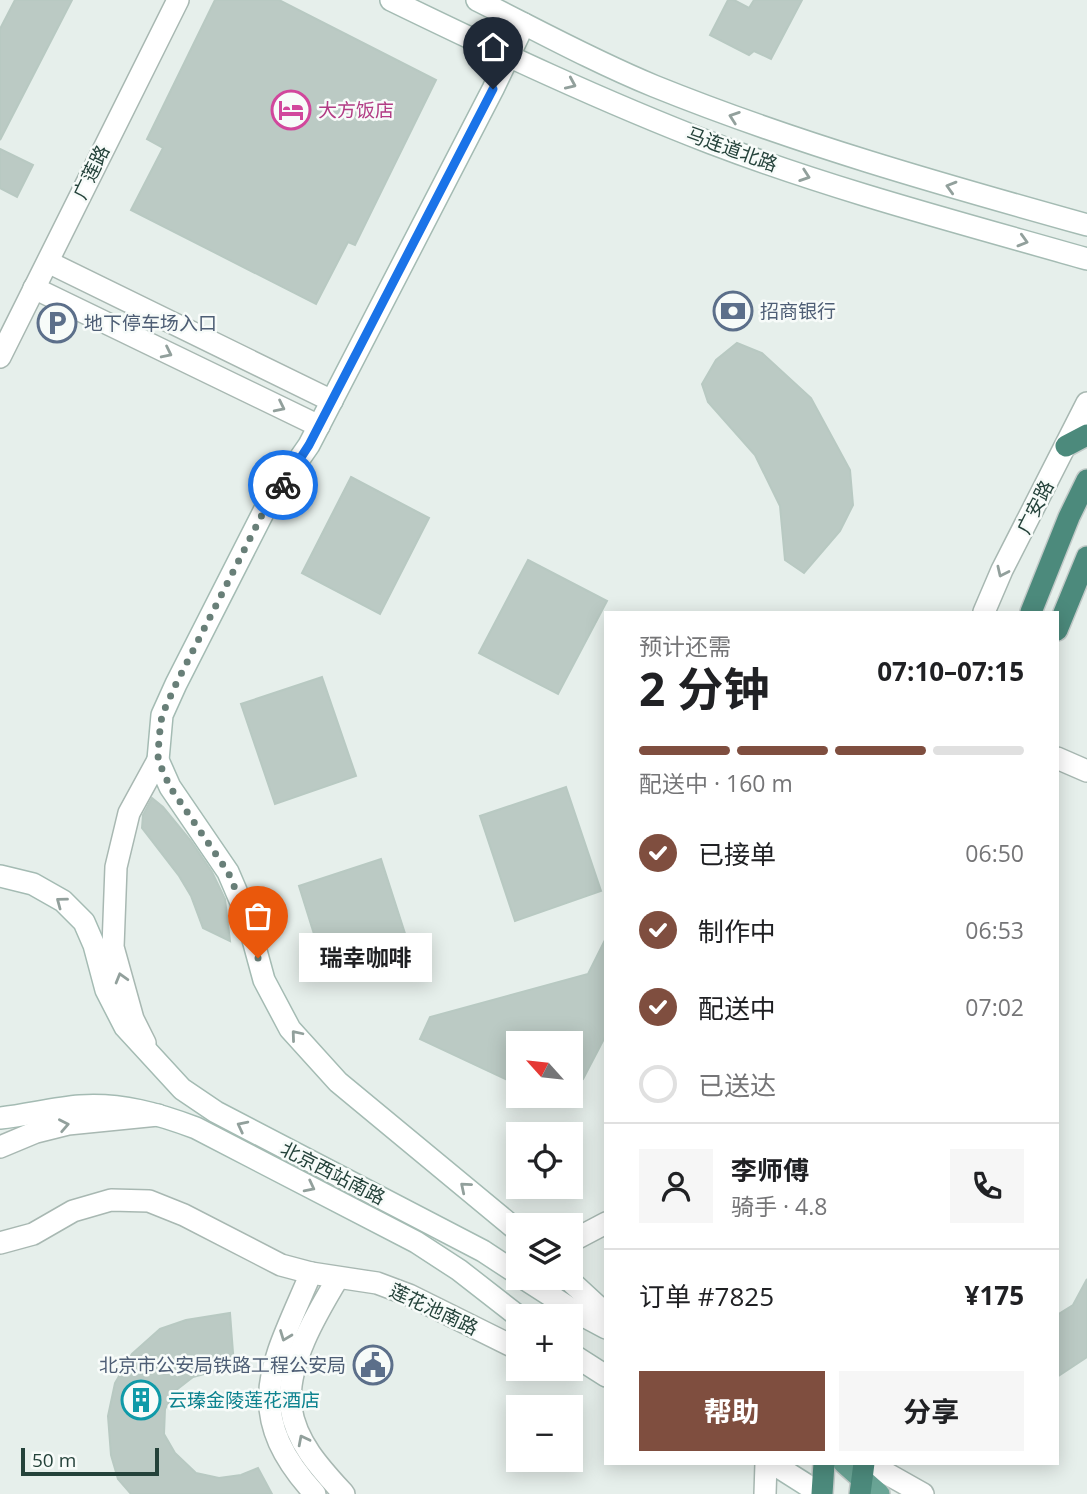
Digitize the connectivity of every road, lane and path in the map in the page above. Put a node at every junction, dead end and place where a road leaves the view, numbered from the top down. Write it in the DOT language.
graph roads {
  1 [pos="178,0"];
  2 [pos="391,0"];
  3 [pos="477,0"];
  4 [pos="524,24"];
  5 [pos="508,57"];
  6 [pos="1087,225"];
  7 [pos="1087,259"];
  8 [pos="41,275"];
  9 [pos="3,351"];
  10 [pos="1087,403"];
  11 [pos="326,413"];
  12 [pos="1087,435"];
  13 [pos="1066,446"];
  14 [pos="1087,480"];
  15 [pos="1087,557"];
  16 [pos="1029,610"];
  17 [pos="984,611"];
  18 [pos="1059,625"];
  19 [pos="1059,759"];
  20 [pos="158,760"];
  21 [pos="1087,771"];
  22 [pos="0,876"];
  23 [pos="156,1063"];
  24 [pos="161,1115"];
  25 [pos="0,1118"];
  26 [pos="0,1147"];
  27 [pos="506,1220"];
  28 [pos="604,1224"];
  29 [pos="583,1235"];
  30 [pos="0,1243"];
  31 [pos="506,1266"];
  32 [pos="311,1273"];
  33 [pos="338,1278"];
  34 [pos="542,1290"];
  35 [pos="580,1290"];
  36 [pos="506,1307"];
  37 [pos="604,1312"];
  38 [pos="604,1327"];
  39 [pos="506,1343"];
  40 [pos="583,1362"];
  41 [pos="583,1371"];
  42 [pos="604,1376"];
  43 [pos="604,1376"];
  44 [pos="766,1465"];
  45 [pos="775,1465"];
  46 [pos="824,1465"];
  47 [pos="847,1465"];
  48 [pos="863,1475"];
  49 [pos="899,1479"];
  50 [pos="315,1494"];
  51 [pos="344,1494"];
  52 [pos="765,1494"];
  53 [pos="822,1494"];
  54 [pos="880,1494"];
  55 [pos="923,1494"];
  1 -- 8 [label="main road, 广莲路"];
  2 -- 5 [label="main road, 马连道北路"];
  3 -- 4 [label="main road, 马连道北路"];
  4 -- 5 [label="main road"];
  6 -- 4 [label="main road, 马连道北路, one-way"];
  5 -- 7 [label="main road, 马连道北路, one-way"];
  5 -- 11 [label="main road"];
  8 -- 9 [label="main road, 广莲路"];
  8 -- 11 [label="main road"];
  8 -- 11 [label="main road"];
  10 -- 13 [label="main road, 广安路"];
  11 -- 20 [label="main road"];
  12 -- 13 [label="highway"];
  13 -- 17 [label="main road, 广安路, one-way"];
  14 -- 16 [label="highway, 广安路"];
  15 -- 18 [label="highway"];
  19 -- 21 [label="main road"];
  23 -- 20 [label="main road, one-way"];
  27 -- 20 [label="main road, one-way"];
  23 -- 22 [label="main road, one-way"];
  31 -- 23 [label="main road, 北京西站南路, one-way"];
  24 -- 25 [label="main road, 北京西站南路"];
  26 -- 24 [label="main road, one-way"];
  24 -- 36 [label="main road, 北京西站南路, one-way"];
  28 -- 29 [label="main road"];
  30 -- 32 [label="main road, 莲花池南路"];
  32 -- 33 [label="main road, 莲花池南路"];
  32 -- 50 [label="main road, one-way"];
  33 -- 39 [label="main road, 莲花池南路"];
  51 -- 33 [label="main road, one-way"];
  34 -- 38 [label="main road"];
  35 -- 37 [label="main road"];
  40 -- 42 [label="main road"];
  41 -- 43 [label="main road"];
  44 -- 52 [label="main road"];
  45 -- 53 [label="main road"];
  46 -- 53 [label="highway"];
  47 -- 48 [label="main road"];
  48 -- 49 [label="main road"];
  48 -- 54 [label="main road"];
  49 -- 55 [label="main road"];
}
